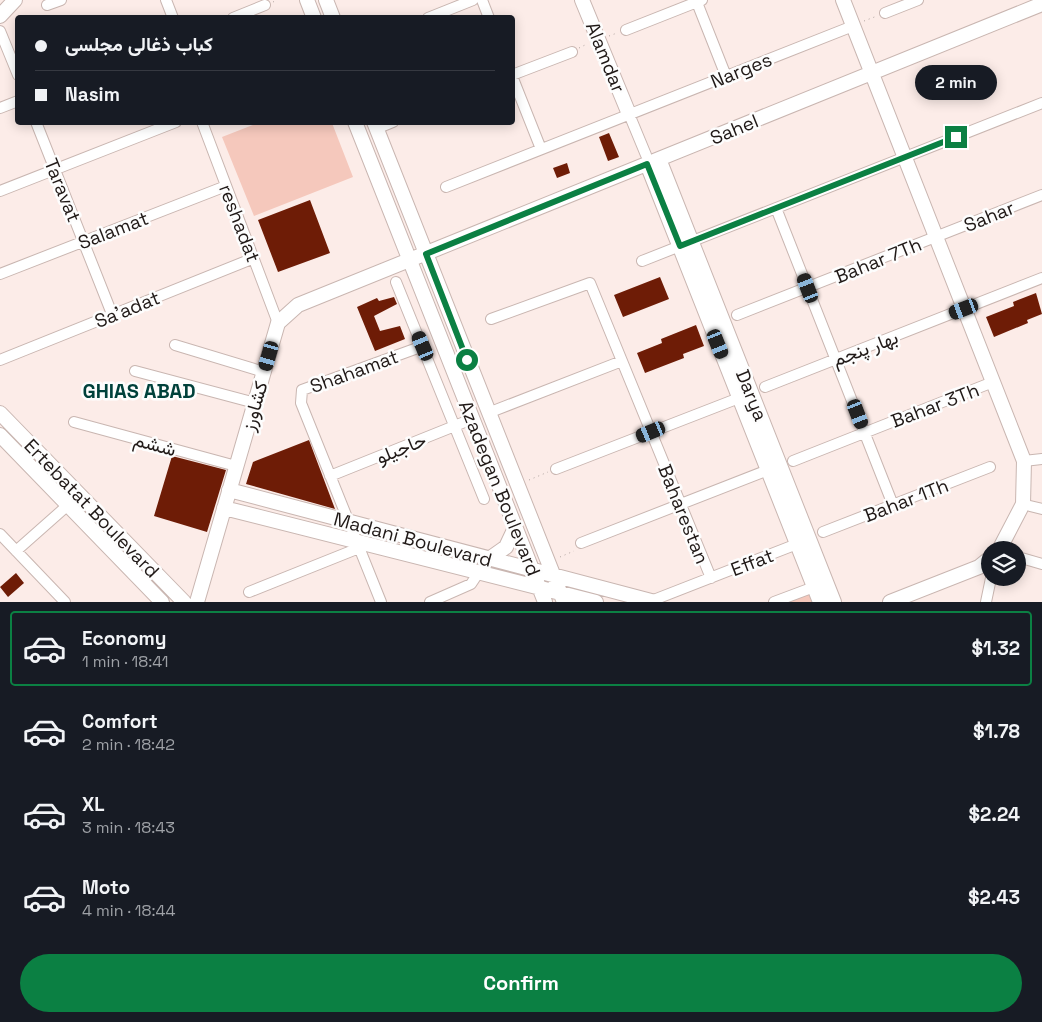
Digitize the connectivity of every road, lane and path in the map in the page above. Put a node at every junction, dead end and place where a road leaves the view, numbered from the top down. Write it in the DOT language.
graph roads {
  1 [pos="15,0"];
  2 [pos="61,0"];
  3 [pos="166,0"];
  4 [pos="307,0"];
  5 [pos="326,0"];
  6 [pos="473,0"];
  7 [pos="482,0"];
  8 [pos="582,0"];
  9 [pos="842,0"];
  10 [pos="918,0"];
  11 [pos="698,1"];
  12 [pos="1042,4"];
  13 [pos="47,5"];
  14 [pos="265,5"];
  15 [pos="884,13"];
  16 [pos="172,15"];
  17 [pos="240,15"];
  18 [pos="313,15"];
  19 [pos="332,15"];
  20 [pos="436,15"];
  21 [pos="488,15"];
  22 [pos="0,16"];
  23 [pos="853,26"];
  24 [pos="0,30"];
  25 [pos="626,30"];
  26 [pos="572,52"];
  27 [pos="15,68"];
  28 [pos="871,73"];
  29 [pos="515,75"];
  30 [pos="726,76"];
  31 [pos="515,84"];
  32 [pos="15,102"];
  33 [pos="1042,103"];
  34 [pos="0,108"];
  35 [pos="629,114"];
  36 [pos="37,125"];
  37 [pos="168,125"];
  38 [pos="203,125"];
  39 [pos="356,125"];
  40 [pos="375,126"];
  41 [pos="541,149"];
  42 [pos="905,158"];
  43 [pos="651,159"];
  44 [pos="55,170"];
  45 [pos="226,186"];
  46 [pos="446,186"];
  47 [pos="0,191"];
  48 [pos="1042,195"];
  49 [pos="776,208"];
  50 [pos="936,237"];
  51 [pos="84,242"];
  52 [pos="686,244"];
  53 [pos="426,254"];
  54 [pos="254,258"];
  55 [pos="410,260"];
  56 [pos="642,261"];
  57 [pos="0,274"];
  58 [pos="1042,278"];
  59 [pos="396,282"];
  60 [pos="808,288"];
  61 [pos="964,309"];
  62 [pos="112,314"];
  63 [pos="737,315"];
  64 [pos="491,319"];
  65 [pos="278,323"];
  66 [pos="717,323"];
  67 [pos="175,345"];
  68 [pos="423,346"];
  69 [pos="836,359"];
  70 [pos="0,360"];
  71 [pos="622,361"];
  72 [pos="135,371"];
  73 [pos="264,372"];
  74 [pos="993,382"];
  75 [pos="765,387"];
  76 [pos="739,398"];
  77 [pos="255,403"];
  78 [pos="0,412"];
  79 [pos="488,413"];
  80 [pos="472,419"];
  81 [pos="74,422"];
  82 [pos="455,426"];
  83 [pos="651,432"];
  84 [pos="865,432"];
  85 [pos="0,435"];
  86 [pos="1042,459"];
  87 [pos="1024,461"];
  88 [pos="236,466"];
  89 [pos="780,466"];
  90 [pos="990,467"];
  91 [pos="556,469"];
  92 [pos="330,476"];
  93 [pos="517,485"];
  94 [pos="229,490"];
  95 [pos="484,499"];
  96 [pos="68,505"];
  97 [pos="680,505"];
  98 [pos="894,505"];
  99 [pos="1030,506"];
  100 [pos="224,508"];
  101 [pos="1042,509"];
  102 [pos="349,523"];
  103 [pos="515,528"];
  104 [pos="823,532"];
  105 [pos="0,534"];
  106 [pos="1004,541"];
  107 [pos="581,543"];
  108 [pos="357,544"];
  109 [pos="797,544"];
  110 [pos="16,551"];
  111 [pos="489,559"];
  112 [pos="1026,559"];
  113 [pos="547,562"];
  114 [pos="1042,564"];
  115 [pos="981,565"];
  116 [pos="532,570"];
  117 [pos="479,572"];
  118 [pos="552,576"];
  119 [pos="710,578"];
  120 [pos="990,586"];
  121 [pos="539,587"];
  122 [pos="814,587"];
  123 [pos="249,592"];
  124 [pos="562,597"];
  125 [pos="65,602"];
  126 [pos="162,602"];
  127 [pos="184,602"];
  128 [pos="197,602"];
  129 [pos="381,602"];
  130 [pos="430,602"];
  131 [pos="545,602"];
  132 [pos="596,602"];
  133 [pos="653,602"];
  134 [pos="774,602"];
  135 [pos="820,602"];
  136 [pos="834,602"];
  137 [pos="890,602"];
  138 [pos="986,602"];
  1 -- 22 [label="street"];
  2 -- 13 [label="street"];
  3 -- 16 [label="street"];
  4 -- 18 [label="street"];
  5 -- 19 [label="street"];
  6 -- 20 [label="street"];
  7 -- 21 [label="street"];
  8 -- 35 [label="street, Alamdar"];
  9 -- 23 [label="street"];
  10 -- 15 [label="street"];
  11 -- 25 [label="street"];
  11 -- 30 [label="street"];
  12 -- 28 [label="street, Sahel"];
  14 -- 17 [label="street"];
  15 -- 23 [label="path"];
  23 -- 28 [label="street"];
  23 -- 30 [label="street, Narges"];
  24 -- 27 [label="street"];
  26 -- 29 [label="street"];
  28 -- 42 [label="street"];
  28 -- 43 [label="street, Sahel"];
  30 -- 35 [label="street, Narges"];
  31 -- 41 [label="street"];
  32 -- 34 [label="street"];
  33 -- 42 [label="street"];
  35 -- 41 [label="street, Narges"];
  35 -- 43 [label="street"];
  36 -- 44 [label="street, Taravat"];
  37 -- 44 [label="street"];
  38 -- 45 [label="street, reshadat"];
  39 -- 55 [label="street, Azadegan Boulevard"];
  40 -- 53 [label="street, Azadegan Boulevard"];
  41 -- 46 [label="street, Narges"];
  42 -- 49 [label="street"];
  42 -- 50 [label="street"];
  43 -- 52 [label="street, Darya"];
  43 -- 53 [label="street, Sahel"];
  44 -- 47 [label="street"];
  44 -- 51 [label="street, Taravat"];
  45 -- 51 [label="street, Salamat"];
  45 -- 54 [label="street, reshadat"];
  48 -- 50 [label="street, Sahar"];
  49 -- 52 [label="street"];
  49 -- 60 [label="street"];
  50 -- 60 [label="street, Bahar 7Th"];
  50 -- 61 [label="street"];
  51 -- 57 [label="street, Salamat"];
  51 -- 62 [label="street, Taravat"];
  52 -- 56 [label="street"];
  52 -- 66 [label="street, Darya"];
  53 -- 55 [label="street, Sahel"];
  53 -- 79 [label="street, Azadegan Boulevard"];
  54 -- 62 [label="street, Sa'adat"];
  54 -- 65 [label="street, reshadat"];
  55 -- 65 [label="street"];
  55 -- 80 [label="street, Azadegan Boulevard"];
  58 -- 61 [label="street, بهار پنجم"];
  59 -- 68 [label="street"];
  60 -- 63 [label="street, Bahar 7Th"];
  60 -- 69 [label="street"];
  61 -- 69 [label="street, بهار پنجم"];
  61 -- 74 [label="street"];
  62 -- 70 [label="street, Sa'adat"];
  64 -- 71 [label="street, Baharestan"];
  65 -- 73 [label="street, کشاورز"];
  66 -- 76 [label="street, Darya"];
  66 -- 89 [label="street, Darya"];
  67 -- 73 [label="street"];
  68 -- 82 [label="street"];
  68 -- 92 [label="street, Shahamat"];
  69 -- 75 [label="street, بهار پنجم"];
  69 -- 84 [label="street"];
  71 -- 79 [label="street"];
  71 -- 83 [label="street, Baharestan"];
  72 -- 77 [label="street"];
  73 -- 77 [label="street, کشاورز"];
  74 -- 84 [label="street, Bahar 3Th"];
  74 -- 87 [label="street"];
  76 -- 83 [label="street"];
  76 -- 89 [label="street, Darya"];
  77 -- 88 [label="street, کشاورز"];
  78 -- 127 [label="street, Ertebatat Boulevard"];
  79 -- 93 [label="street, Azadegan Boulevard"];
  80 -- 82 [label="street, حاجیلو"];
  80 -- 103 [label="street, Azadegan Boulevard"];
  81 -- 88 [label="street, ششم"];
  82 -- 92 [label="street, حاجیلو"];
  82 -- 95 [label="street"];
  83 -- 91 [label="street"];
  83 -- 97 [label="street, Baharestan"];
  84 -- 89 [label="street, Bahar 3Th"];
  84 -- 98 [label="street"];
  85 -- 96 [label="street, Ertebatat Boulevard"];
  86 -- 87 [label="street"];
  87 -- 106 [label="street"];
  88 -- 94 [label="street, کشاورز"];
  89 -- 97 [label="street, Bahar 3Th"];
  89 -- 109 [label="street, Darya"];
  89 -- 136 [label="street, Darya"];
  90 -- 98 [label="street, Bahar 1Th"];
  91 -- 93 [label="path"];
  92 -- 102 [label="street, Shahamat"];
  93 -- 113 [label="street, Azadegan Boulevard"];
  94 -- 100 [label="street, کشاورز"];
  94 -- 102 [label="street, Madani Boulevard"];
  96 -- 110 [label="street"];
  96 -- 126 [label="street, Ertebatat Boulevard"];
  97 -- 107 [label="street, Bahar 3Th"];
  97 -- 119 [label="street, Baharestan"];
  98 -- 104 [label="street, Bahar 1Th"];
  99 -- 101 [label="street"];
  100 -- 108 [label="street, Madani Boulevard"];
  100 -- 128 [label="street, کشاورز"];
  102 -- 108 [label="street, Shahamat"];
  102 -- 111 [label="street, Madani Boulevard"];
  103 -- 111 [label="street"];
  103 -- 116 [label="street, Azadegan Boulevard"];
  105 -- 110 [label="street"];
  107 -- 113 [label="path"];
  108 -- 117 [label="street, Madani Boulevard"];
  108 -- 123 [label="street"];
  108 -- 129 [label="street, Shahamat"];
  109 -- 119 [label="street, Effat"];
  109 -- 122 [label="street, Darya"];
  110 -- 125 [label="street"];
  111 -- 116 [label="street, Madani Boulevard"];
  112 -- 114 [label="street"];
  113 -- 118 [label="street, Azadegan Boulevard"];
  115 -- 137 [label="street"];
  116 -- 118 [label="street, Madani Boulevard"];
  116 -- 121 [label="street, Azadegan Boulevard"];
  117 -- 121 [label="street, Madani Boulevard"];
  117 -- 130 [label="street"];
  118 -- 124 [label="street, Azadegan Boulevard"];
  118 -- 133 [label="street, Madani Boulevard"];
  119 -- 133 [label="street, Effat"];
  120 -- 138 [label="street"];
  121 -- 124 [label="street, Madani Boulevard"];
  121 -- 131 [label="street, Azadegan Boulevard"];
  122 -- 134 [label="street"];
  122 -- 135 [label="street, Darya"];
  124 -- 132 [label="street, Madani Boulevard"];
}
